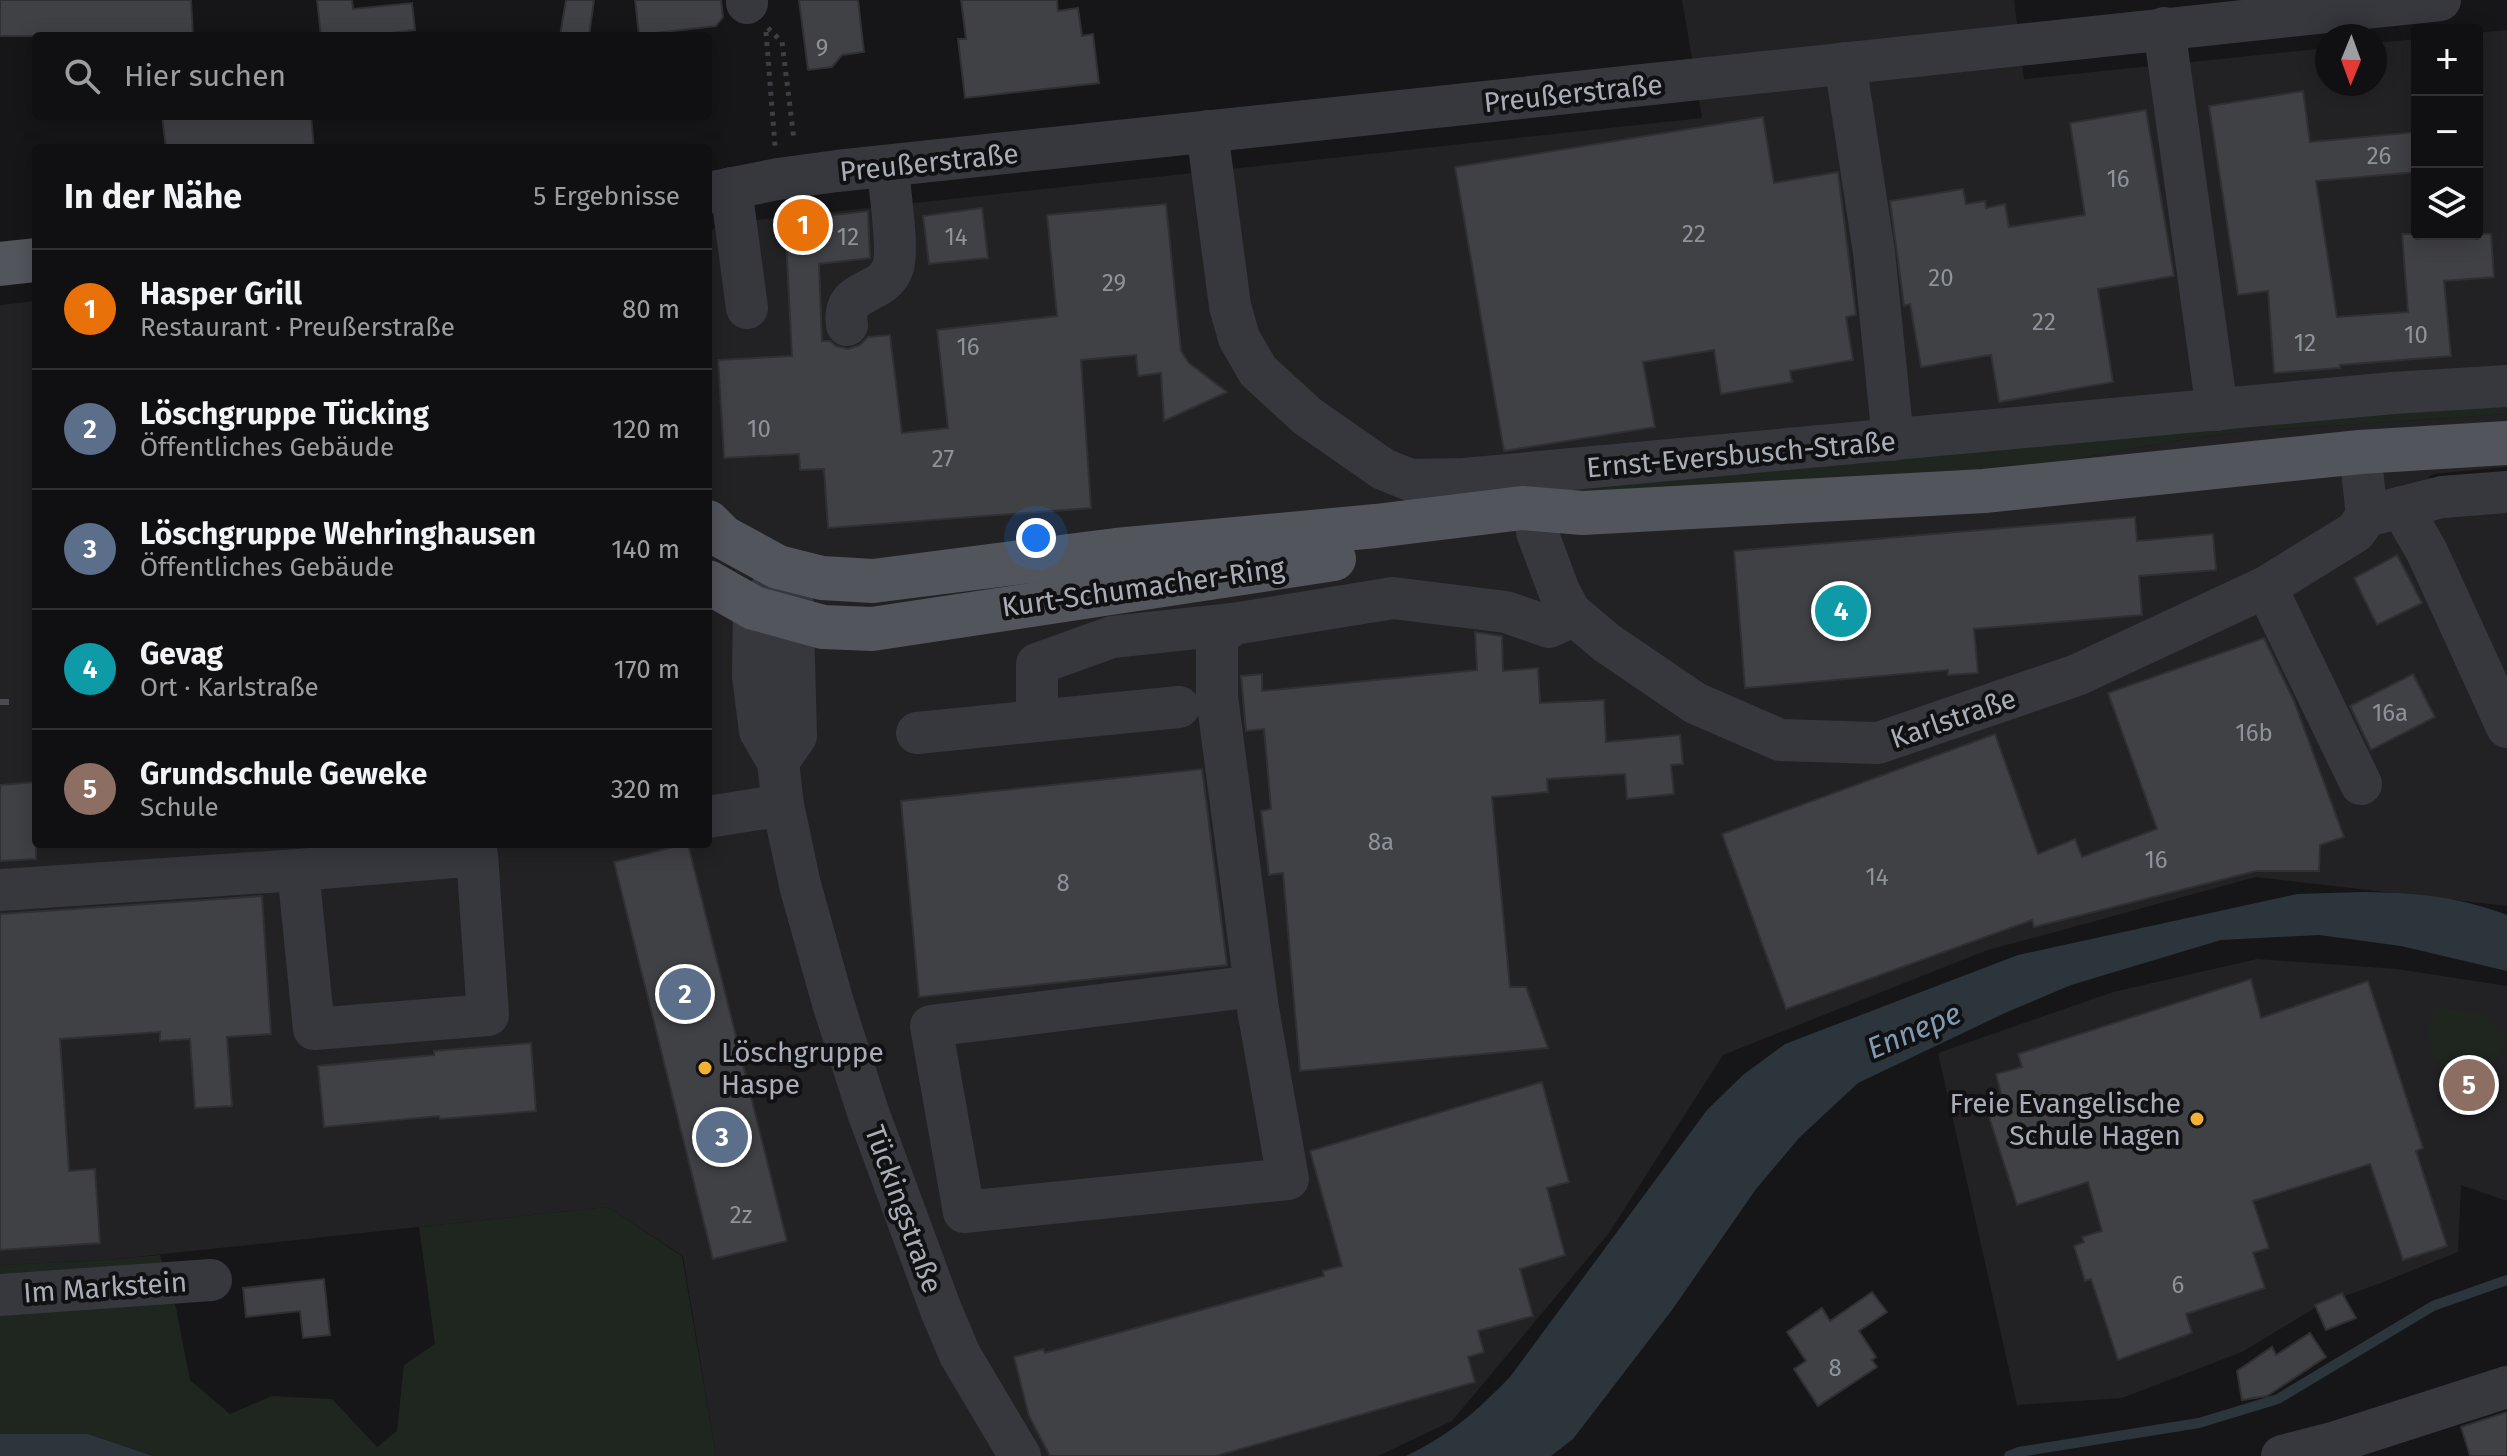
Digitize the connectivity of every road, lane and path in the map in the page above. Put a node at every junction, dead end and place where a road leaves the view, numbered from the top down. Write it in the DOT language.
graph roads {
  1 [pos="2440,0"];
  2 [pos="2164,28"];
  3 [pos="1845,63"];
  4 [pos="1207,131"];
  5 [pos="888,166"];
  6 [pos="788,178"];
  7 [pos="720,190"];
  8 [pos="32,260"];
  9 [pos="0,264"];
  10 [pos="747,308"];
  11 [pos="847,325"];
  12 [pos="2507,386"];
  13 [pos="2217,410"];
  14 [pos="1893,440"];
  15 [pos="2507,443"];
  16 [pos="2360,452"];
  17 [pos="2507,492"];
  18 [pos="2384,512"];
  19 [pos="1583,513"];
  20 [pos="712,526"];
  21 [pos="1537,532"];
  22 [pos="792,571"];
  23 [pos="712,584"];
  24 [pos="2266,587"];
  25 [pos="1570,612"];
  26 [pos="773,613"];
  27 [pos="1233,624"];
  28 [pos="1179,707"];
  29 [pos="1037,721"];
  30 [pos="2507,727"];
  31 [pos="917,733"];
  32 [pos="2361,784"];
  33 [pos="783,805"];
  34 [pos="712,816"];
  35 [pos="298,870"];
  36 [pos="0,890"];
  37 [pos="1255,986"];
  38 [pos="211,1280"];
  39 [pos="0,1295"];
  40 [pos="2507,1387"];
  41 [pos="1020,1456"];
  42 [pos="2282,1456"];
  1 -- 2 [label="street, Preußerstraße"];
  2 -- 3 [label="street, Preußerstraße"];
  2 -- 13 [label="street"];
  3 -- 4 [label="street, Preußerstraße"];
  3 -- 14 [label="street"];
  4 -- 5 [label="street, Preußerstraße"];
  4 -- 14 [label="street, Ernst-Eversbusch-Straße"];
  5 -- 6 [label="street, Preußerstraße"];
  5 -- 11 [label="street"];
  6 -- 6 [label="path"];
  6 -- 7 [label="street, Preußerstraße"];
  7 -- 10 [label="street"];
  8 -- 9 [label="main road"];
  12 -- 13 [label="street, Ernst-Eversbusch-Straße"];
  13 -- 14 [label="street, Ernst-Eversbusch-Straße"];
  15 -- 16 [label="main road"];
  16 -- 18 [label="street"];
  16 -- 19 [label="main road"];
  17 -- 18 [label="street, Karlstraße"];
  18 -- 24 [label="street, Karlstraße"];
  18 -- 30 [label="street"];
  19 -- 21 [label="main road, Kurt-Schumacher-Ring"];
  19 -- 22 [label="main road, Kurt-Schumacher-Ring"];
  20 -- 22 [label="main road, Kurt-Schumacher-Ring"];
  21 -- 25 [label="street, Karlstraße"];
  21 -- 26 [label="main road, Kurt-Schumacher-Ring"];
  22 -- 26 [label="street, Tückingstraße"];
  23 -- 26 [label="main road, Kurt-Schumacher-Ring"];
  24 -- 25 [label="street, Karlstraße"];
  24 -- 32 [label="street"];
  25 -- 27 [label="street"];
  26 -- 33 [label="street, Tückingstraße"];
  27 -- 29 [label="street"];
  27 -- 37 [label="street"];
  28 -- 29 [label="street"];
  29 -- 31 [label="street"];
  33 -- 34 [label="street"];
  33 -- 41 [label="street, Tückingstraße"];
  35 -- 35 [label="street"];
  35 -- 36 [label="street"];
  37 -- 37 [label="street"];
  38 -- 39 [label="street, Im Markstein"];
  40 -- 42 [label="street"];
}
